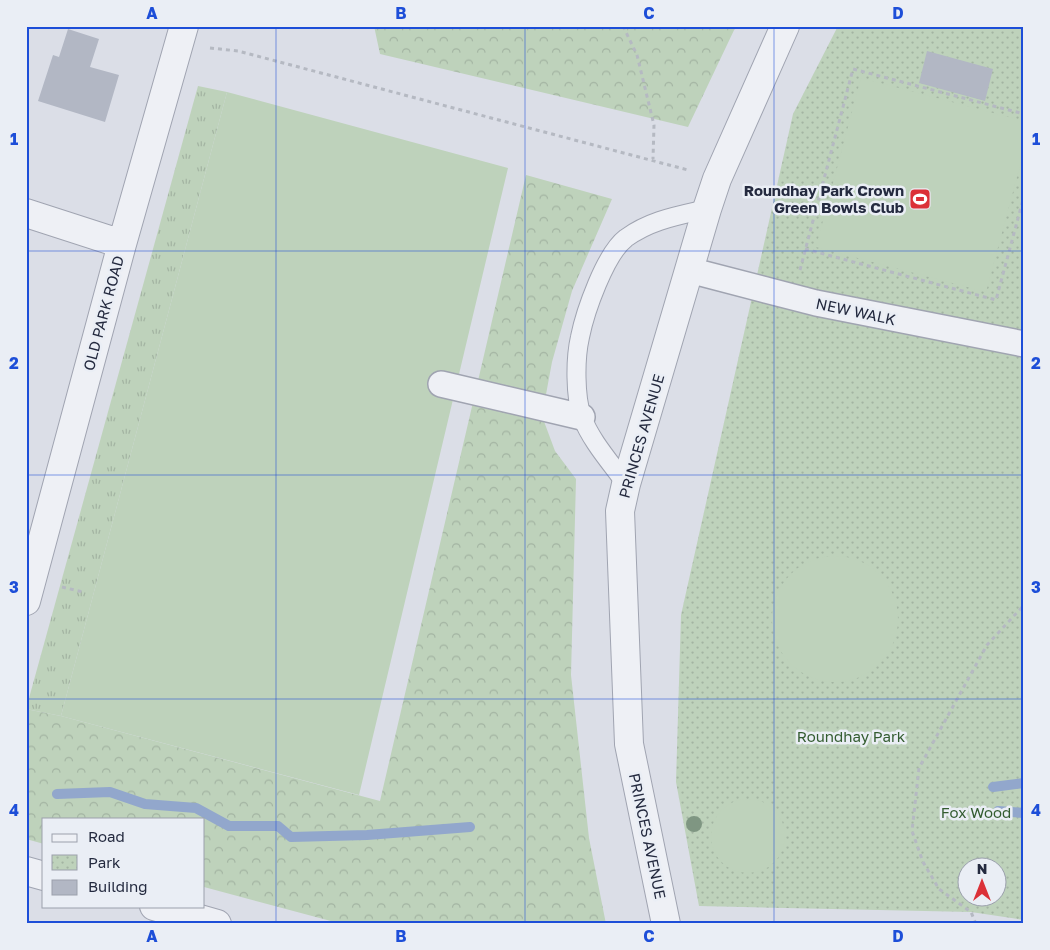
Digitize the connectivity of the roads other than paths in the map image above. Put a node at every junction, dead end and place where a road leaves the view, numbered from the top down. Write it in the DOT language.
graph roads {
  1 [pos="785,26"];
  2 [pos="182,35"];
  3 [pos="707,209"];
  4 [pos="26,213"];
  5 [pos="122,244"];
  6 [pos="689,270"];
  7 [pos="1024,344"];
  8 [pos="441,384"];
  9 [pos="582,417"];
  10 [pos="626,484"];
  11 [pos="26,601"];
  12 [pos="26,871"];
  13 [pos="42,875"];
  14 [pos="161,908"];
  15 [pos="217,924"];
  16 [pos="666,924"];
  1 -- 3 [label="street, PRINCES AVENUE"];
  2 -- 5 [label="street, OLD PARK ROAD"];
  3 -- 6 [label="street, PRINCES AVENUE"];
  3 -- 9 [label="lane"];
  4 -- 5 [label="street"];
  5 -- 11 [label="street, OLD PARK ROAD"];
  6 -- 7 [label="street, NEW WALK"];
  6 -- 10 [label="street, PRINCES AVENUE"];
  8 -- 9 [label="street"];
  9 -- 10 [label="lane"];
  10 -- 16 [label="street, PRINCES AVENUE"];
  12 -- 13 [label="street"];
  14 -- 15 [label="street"];
}
